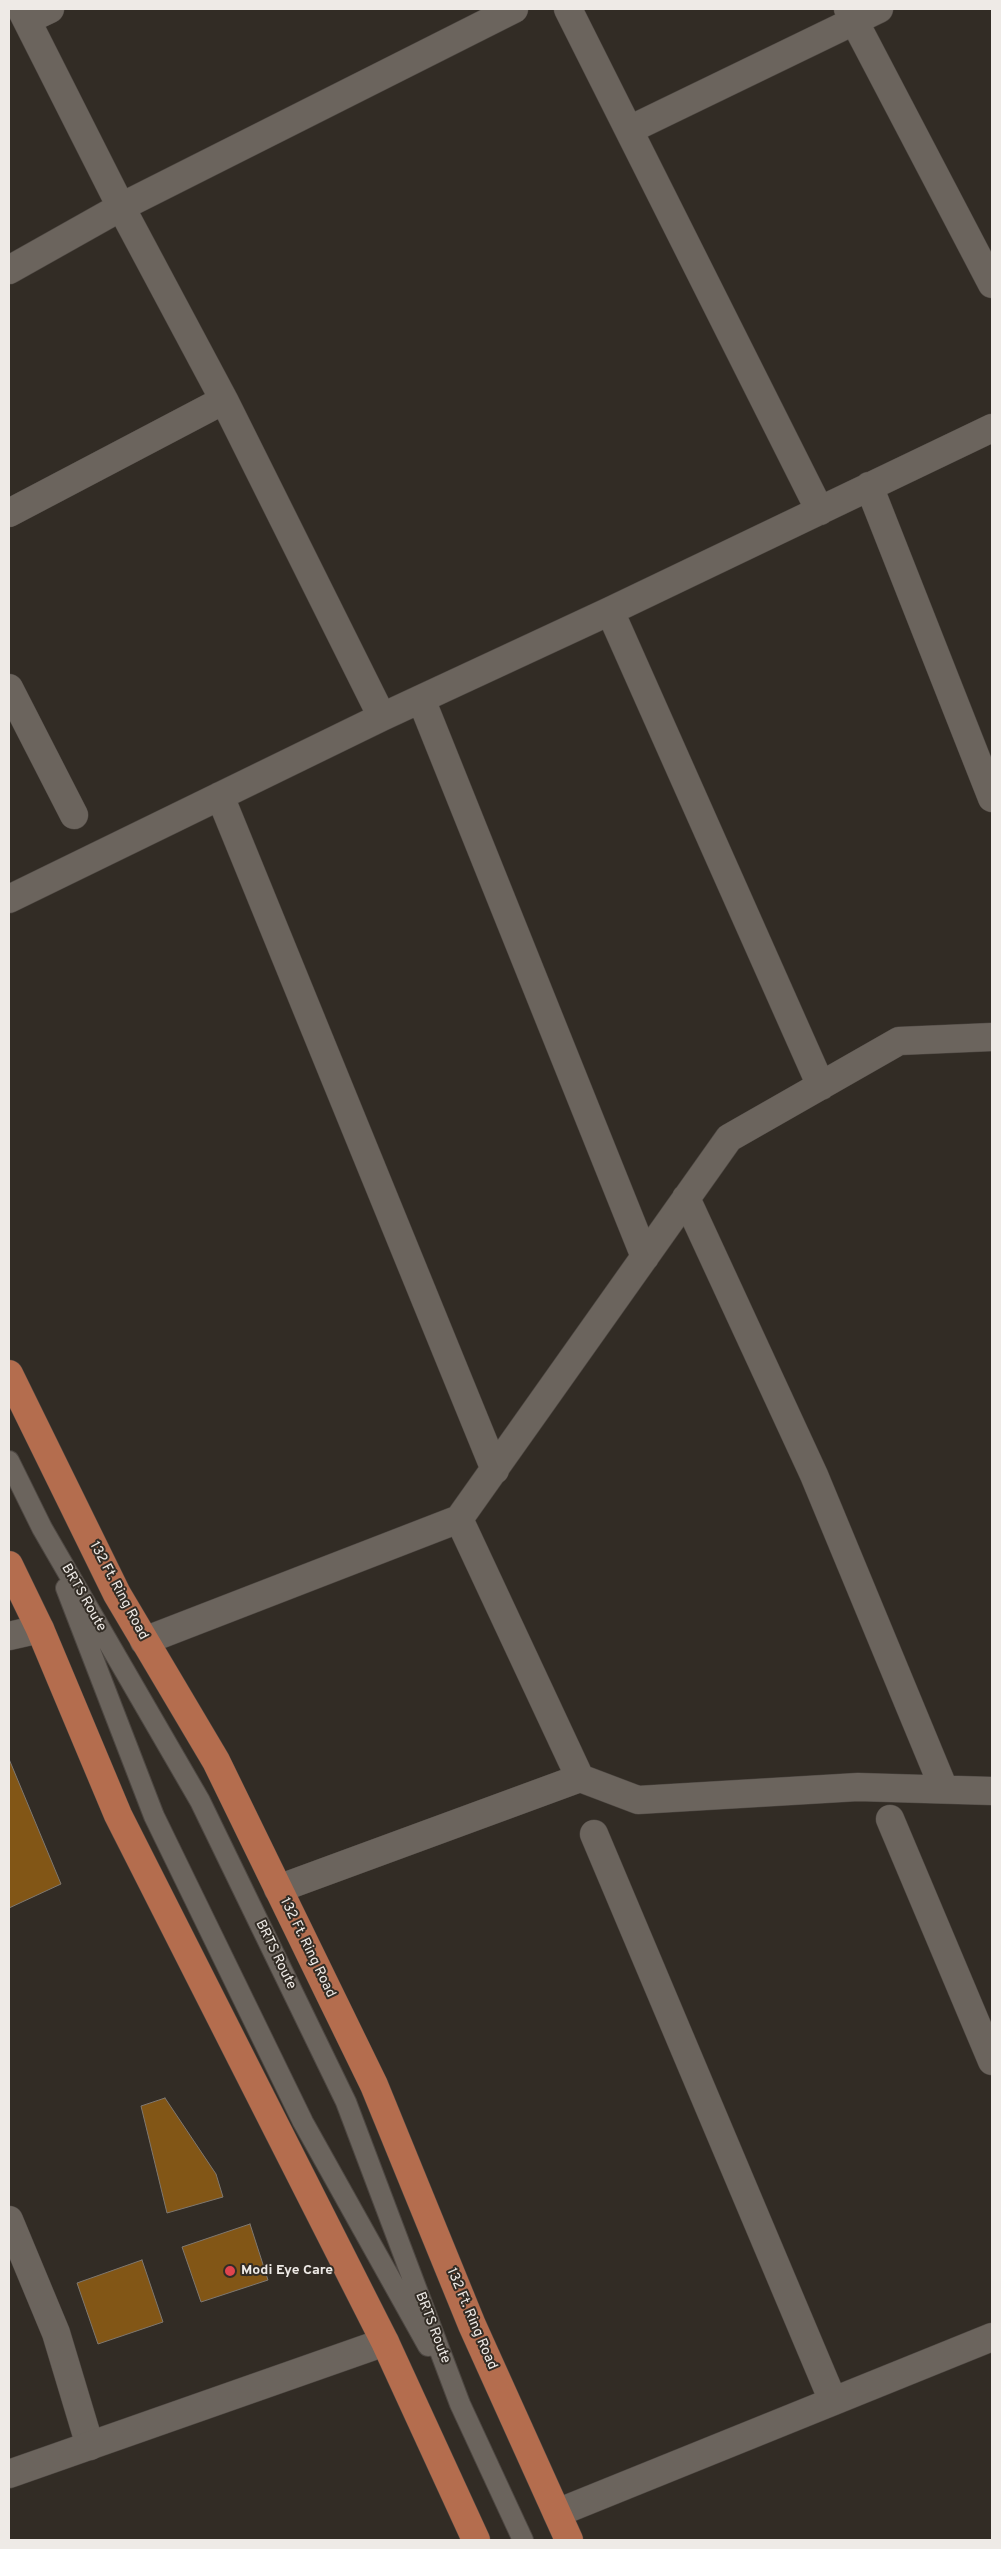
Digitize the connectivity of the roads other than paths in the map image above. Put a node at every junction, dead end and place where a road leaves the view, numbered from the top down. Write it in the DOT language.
graph roads {
  1 [pos="514,9"];
  2 [pos="568,9"];
  3 [pos="879,9"];
  4 [pos="33,13"];
  5 [pos="851,15"];
  6 [pos="628,130"];
  7 [pos="121,207"];
  8 [pos="9,270"];
  9 [pos="992,284"];
  10 [pos="224,400"];
  11 [pos="992,428"];
  12 [pos="869,486"];
  13 [pos="820,511"];
  14 [pos="9,513"];
  15 [pos="610,611"];
  16 [pos="9,688"];
  17 [pos="421,699"];
  18 [pos="382,717"];
  19 [pos="220,796"];
  20 [pos="992,798"];
  21 [pos="74,815"];
  22 [pos="9,899"];
  23 [pos="992,1037"];
  24 [pos="821,1086"];
  25 [pos="686,1198"];
  26 [pos="645,1257"];
  27 [pos="9,1374"];
  28 [pos="9,1461"];
  29 [pos="495,1470"];
  30 [pos="459,1519"];
  31 [pos="42,1528"];
  32 [pos="9,1565"];
  33 [pos="40,1629"];
  34 [pos="9,1636"];
  35 [pos="144,1641"];
  36 [pos="580,1778"];
  37 [pos="944,1790"];
  38 [pos="992,1791"];
  39 [pos="890,1818"];
  40 [pos="594,1834"];
  41 [pos="278,1889"];
  42 [pos="992,2061"];
  43 [pos="9,2220"];
  44 [pos="992,2337"];
  45 [pos="385,2342"];
  46 [pos="833,2402"];
  47 [pos="460,2404"];
  48 [pos="90,2446"];
  49 [pos="9,2474"];
  50 [pos="557,2513"];
  51 [pos="476,2540"];
  52 [pos="523,2540"];
  53 [pos="570,2540"];
  1 -- 7 [label="street"];
  2 -- 6 [label="street"];
  3 -- 5 [label="street"];
  4 -- 7 [label="street"];
  5 -- 6 [label="street"];
  5 -- 9 [label="street"];
  6 -- 13 [label="street"];
  7 -- 8 [label="street"];
  7 -- 10 [label="street"];
  10 -- 14 [label="street"];
  10 -- 18 [label="street"];
  11 -- 12 [label="street"];
  12 -- 13 [label="street"];
  12 -- 20 [label="street"];
  13 -- 15 [label="street"];
  15 -- 17 [label="street"];
  15 -- 24 [label="street"];
  16 -- 21 [label="street"];
  17 -- 18 [label="street"];
  17 -- 26 [label="street"];
  18 -- 19 [label="street"];
  19 -- 22 [label="street"];
  19 -- 29 [label="street"];
  23 -- 24 [label="street"];
  24 -- 25 [label="street"];
  25 -- 26 [label="street"];
  25 -- 37 [label="street"];
  26 -- 29 [label="street"];
  27 -- 35 [label="main road, 132 Ft. Ring Road"];
  28 -- 31 [label="lane, BRTS Route"];
  29 -- 30 [label="street"];
  30 -- 35 [label="street"];
  30 -- 36 [label="street"];
  31 -- 47 [label="lane, BRTS Route"];
  31 -- 47 [label="lane, BRTS Route"];
  32 -- 33 [label="main road"];
  33 -- 34 [label="street"];
  33 -- 45 [label="main road"];
  35 -- 41 [label="main road, 132 Ft. Ring Road"];
  36 -- 37 [label="street"];
  36 -- 41 [label="street"];
  37 -- 38 [label="street"];
  39 -- 42 [label="street"];
  40 -- 46 [label="street"];
  41 -- 50 [label="main road, 132 Ft. Ring Road"];
  43 -- 48 [label="street"];
  44 -- 46 [label="street"];
  45 -- 48 [label="street"];
  45 -- 51 [label="main road"];
  46 -- 50 [label="street"];
  47 -- 52 [label="lane, BRTS Route"];
  48 -- 49 [label="street"];
  50 -- 53 [label="main road, 132 Ft. Ring Road"];
}
